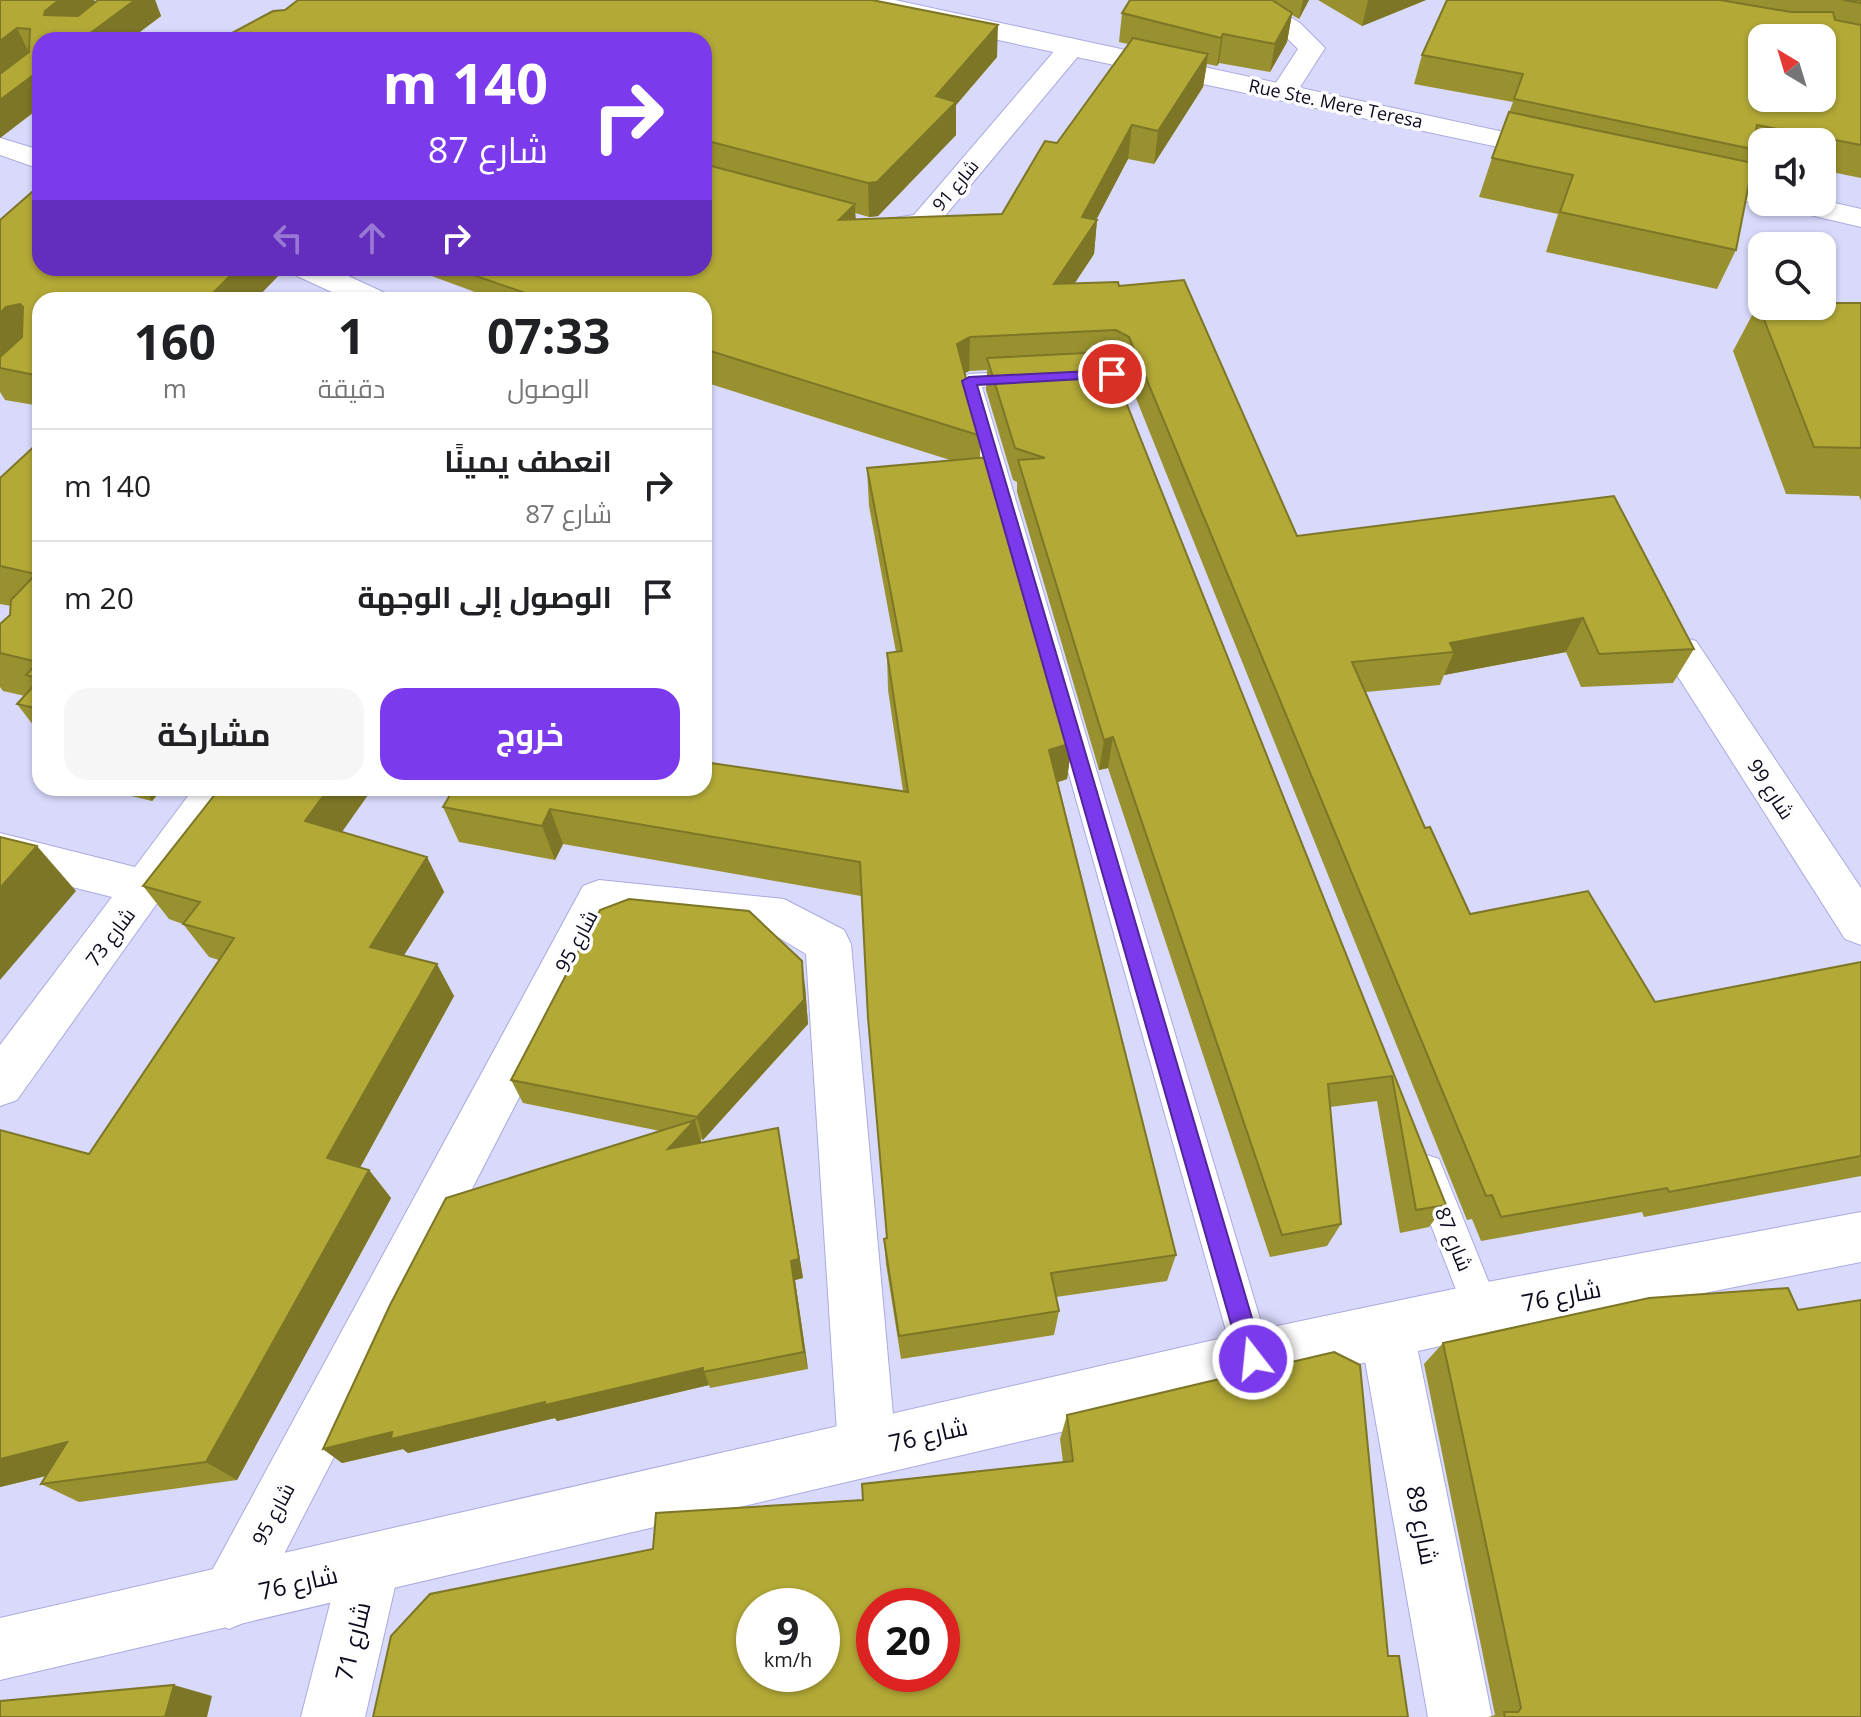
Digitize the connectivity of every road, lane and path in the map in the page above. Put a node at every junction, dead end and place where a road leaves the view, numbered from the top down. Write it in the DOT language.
graph roads {
  1 [pos="1243,0"];
  2 [pos="859,3"];
  3 [pos="920,6"];
  4 [pos="1071,48"];
  5 [pos="1283,92"];
  6 [pos="0,146"];
  7 [pos="32,157"];
  8 [pos="1592,159"];
  9 [pos="1669,176"];
  10 [pos="1748,193"];
  11 [pos="1836,212"];
  12 [pos="1861,218"];
  13 [pos="842,223"];
  14 [pos="323,276"];
  15 [pos="357,292"];
  16 [pos="1049,377"];
  17 [pos="1682,651"];
  18 [pos="212,796"];
  19 [pos="0,851"];
  20 [pos="146,888"];
  21 [pos="1861,926"];
  22 [pos="0,1084"];
  23 [pos="1418,1147"];
  24 [pos="1861,1237"];
  25 [pos="1482,1310"];
  26 [pos="1387,1332"];
  27 [pos="1253,1359"];
  28 [pos="867,1448"];
  29 [pos="370,1565"];
  30 [pos="229,1599"];
  31 [pos="0,1649"];
  32 [pos="333,1717"];
  33 [pos="1460,1717"];
  1 -- 5 [label="street"];
  2 -- 3 [label="street, Rue Ste. Mere Teresa"];
  3 -- 4 [label="street, Rue Ste. Mere Teresa"];
  4 -- 5 [label="street, Rue Ste. Mere Teresa"];
  4 -- 13 [label="street, شارع 91"];
  5 -- 8 [label="street, Rue Ste. Mere Teresa"];
  6 -- 7 [label="street"];
  9 -- 10 [label="street"];
  11 -- 12 [label="street"];
  14 -- 15 [label="street"];
  16 -- 27 [label="lane"];
  17 -- 21 [label="street, شارع 99"];
  18 -- 20 [label="street, شارع 73"];
  19 -- 20 [label="street"];
  20 -- 22 [label="street, شارع 73"];
  23 -- 25 [label="lane, شارع 87"];
  24 -- 25 [label="street, شارع 76"];
  25 -- 26 [label="street, شارع 76"];
  26 -- 27 [label="street, شارع 76"];
  26 -- 33 [label="street, شارع 89"];
  27 -- 28 [label="street, شارع 76"];
  28 -- 29 [label="street, شارع 76"];
  28 -- 30 [label="street, شارع 95"];
  29 -- 30 [label="street, شارع 76"];
  29 -- 32 [label="street, شارع 71"];
  30 -- 31 [label="street, شارع 76"];
}
